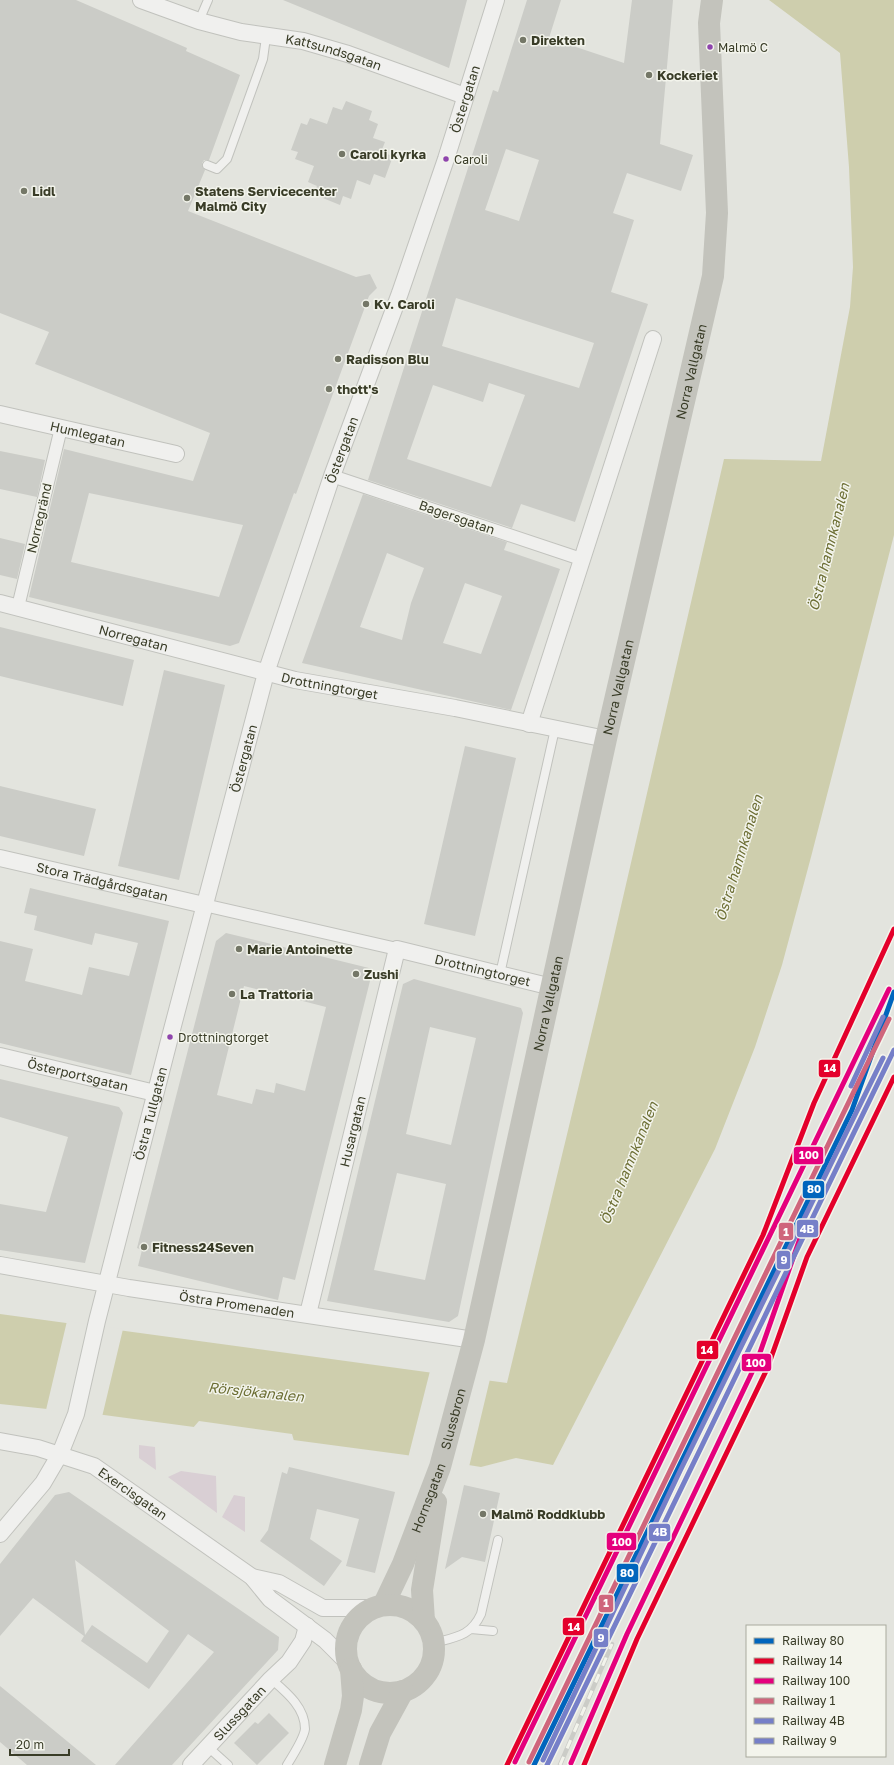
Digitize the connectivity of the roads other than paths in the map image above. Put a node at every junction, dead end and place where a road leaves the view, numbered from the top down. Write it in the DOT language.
graph roads {
  1 [pos="141,0"];
  2 [pos="208,0"];
  3 [pos="496,0"];
  4 [pos="712,0"];
  5 [pos="199,21"];
  6 [pos="266,37"];
  7 [pos="465,96"];
  8 [pos="207,165"];
  9 [pos="653,339"];
  10 [pos="0,414"];
  11 [pos="61,428"];
  12 [pos="176,454"];
  13 [pos="332,476"];
  14 [pos="581,559"];
  15 [pos="0,603"];
  16 [pos="18,608"];
  17 [pos="266,673"];
  18 [pos="529,724"];
  19 [pos="555,729"];
  20 [pos="606,740"];
  21 [pos="0,858"];
  22 [pos="204,905"];
  23 [pos="397,949"];
  24 [pos="500,974"];
  25 [pos="552,987"];
  26 [pos="0,1056"];
  27 [pos="155,1094"];
  28 [pos="0,1266"];
  29 [pos="106,1283"];
  30 [pos="308,1314"];
  31 [pos="474,1340"];
  32 [pos="466,1370"];
  33 [pos="0,1441"];
  34 [pos="60,1454"];
  35 [pos="440,1467"];
  36 [pos="0,1534"];
  37 [pos="498,1540"];
  38 [pos="252,1578"];
  39 [pos="378,1606"];
  40 [pos="424,1621"];
  41 [pos="307,1626"];
  42 [pos="471,1629"];
  43 [pos="493,1631"];
  44 [pos="434,1643"];
  45 [pos="349,1665"];
  46 [pos="271,1679"];
  47 [pos="403,1691"];
  48 [pos="208,1747"];
  49 [pos="191,1765"];
  50 [pos="228,1765"];
  51 [pos="287,1765"];
  52 [pos="335,1765"];
  53 [pos="370,1765"];
  1 -- 5 [label="street, Kattsundsgatan"];
  2 -- 5 [label="lane"];
  3 -- 7 [label="street, Östergatan"];
  4 -- 20 [label="main road, Norra Vallgatan"];
  5 -- 6 [label="street, Kattsundsgatan"];
  6 -- 7 [label="street, Kattsundsgatan"];
  6 -- 8 [label="lane"];
  7 -- 13 [label="street, Östergatan"];
  9 -- 14 [label="street"];
  10 -- 11 [label="street, Humlegatan"];
  11 -- 12 [label="street, Humlegatan"];
  11 -- 16 [label="street, Norregränd"];
  13 -- 14 [label="street, Bagersgatan"];
  13 -- 17 [label="street, Östergatan"];
  14 -- 18 [label="street"];
  15 -- 16 [label="street, Norregatan"];
  16 -- 17 [label="street, Norregatan"];
  17 -- 18 [label="street, Drottningtorget"];
  17 -- 22 [label="street, Östergatan"];
  18 -- 19 [label="street, Drottningtorget"];
  19 -- 20 [label="street, Drottningtorget"];
  19 -- 24 [label="lane"];
  20 -- 25 [label="main road, Norra Vallgatan"];
  21 -- 22 [label="street, Stora Trädgårdsgatan"];
  22 -- 23 [label="street, Drottningtorget"];
  22 -- 27 [label="street, Östra Tullgatan"];
  23 -- 24 [label="street, Drottningtorget"];
  23 -- 30 [label="street, Husargatan"];
  24 -- 25 [label="street, Drottningtorget"];
  25 -- 31 [label="main road, Norra Vallgatan"];
  26 -- 27 [label="street, Österportsgatan"];
  27 -- 29 [label="street, Östra Tullgatan"];
  28 -- 29 [label="street, Östra Promenaden"];
  29 -- 30 [label="street, Östra Promenaden"];
  29 -- 34 [label="street, Östra Tullgatan"];
  30 -- 31 [label="street, Östra Promenaden"];
  31 -- 32 [label="main road, Norra Vallgatan"];
  32 -- 35 [label="main road, Slussbron"];
  33 -- 34 [label="street, Exercisgatan"];
  34 -- 36 [label="street"];
  34 -- 38 [label="street, Exercisgatan"];
  35 -- 39 [label="main road, Hornsgatan"];
  35 -- 40 [label="main road, Hornsgatan"];
  37 -- 42 [label="lane"];
  38 -- 39 [label="street, Exercisgatan"];
  38 -- 41 [label="street, Exercisgatan"];
  39 -- 40 [label="main road, Hornsgatan"];
  39 -- 45 [label="main road, Hornsgatan"];
  40 -- 44 [label="main road, Hornsgatan"];
  41 -- 45 [label="street, Exercisgatan"];
  41 -- 46 [label="street, Slussgatan"];
  42 -- 43 [label="lane"];
  42 -- 44 [label="lane"];
  44 -- 47 [label="main road"];
  45 -- 47 [label="main road"];
  45 -- 52 [label="main road, Hornsgatan"];
  46 -- 48 [label="street, Slussgatan"];
  46 -- 51 [label="lane"];
  47 -- 53 [label="main road"];
  48 -- 49 [label="street, Slussgatan"];
  48 -- 50 [label="lane"];
}
